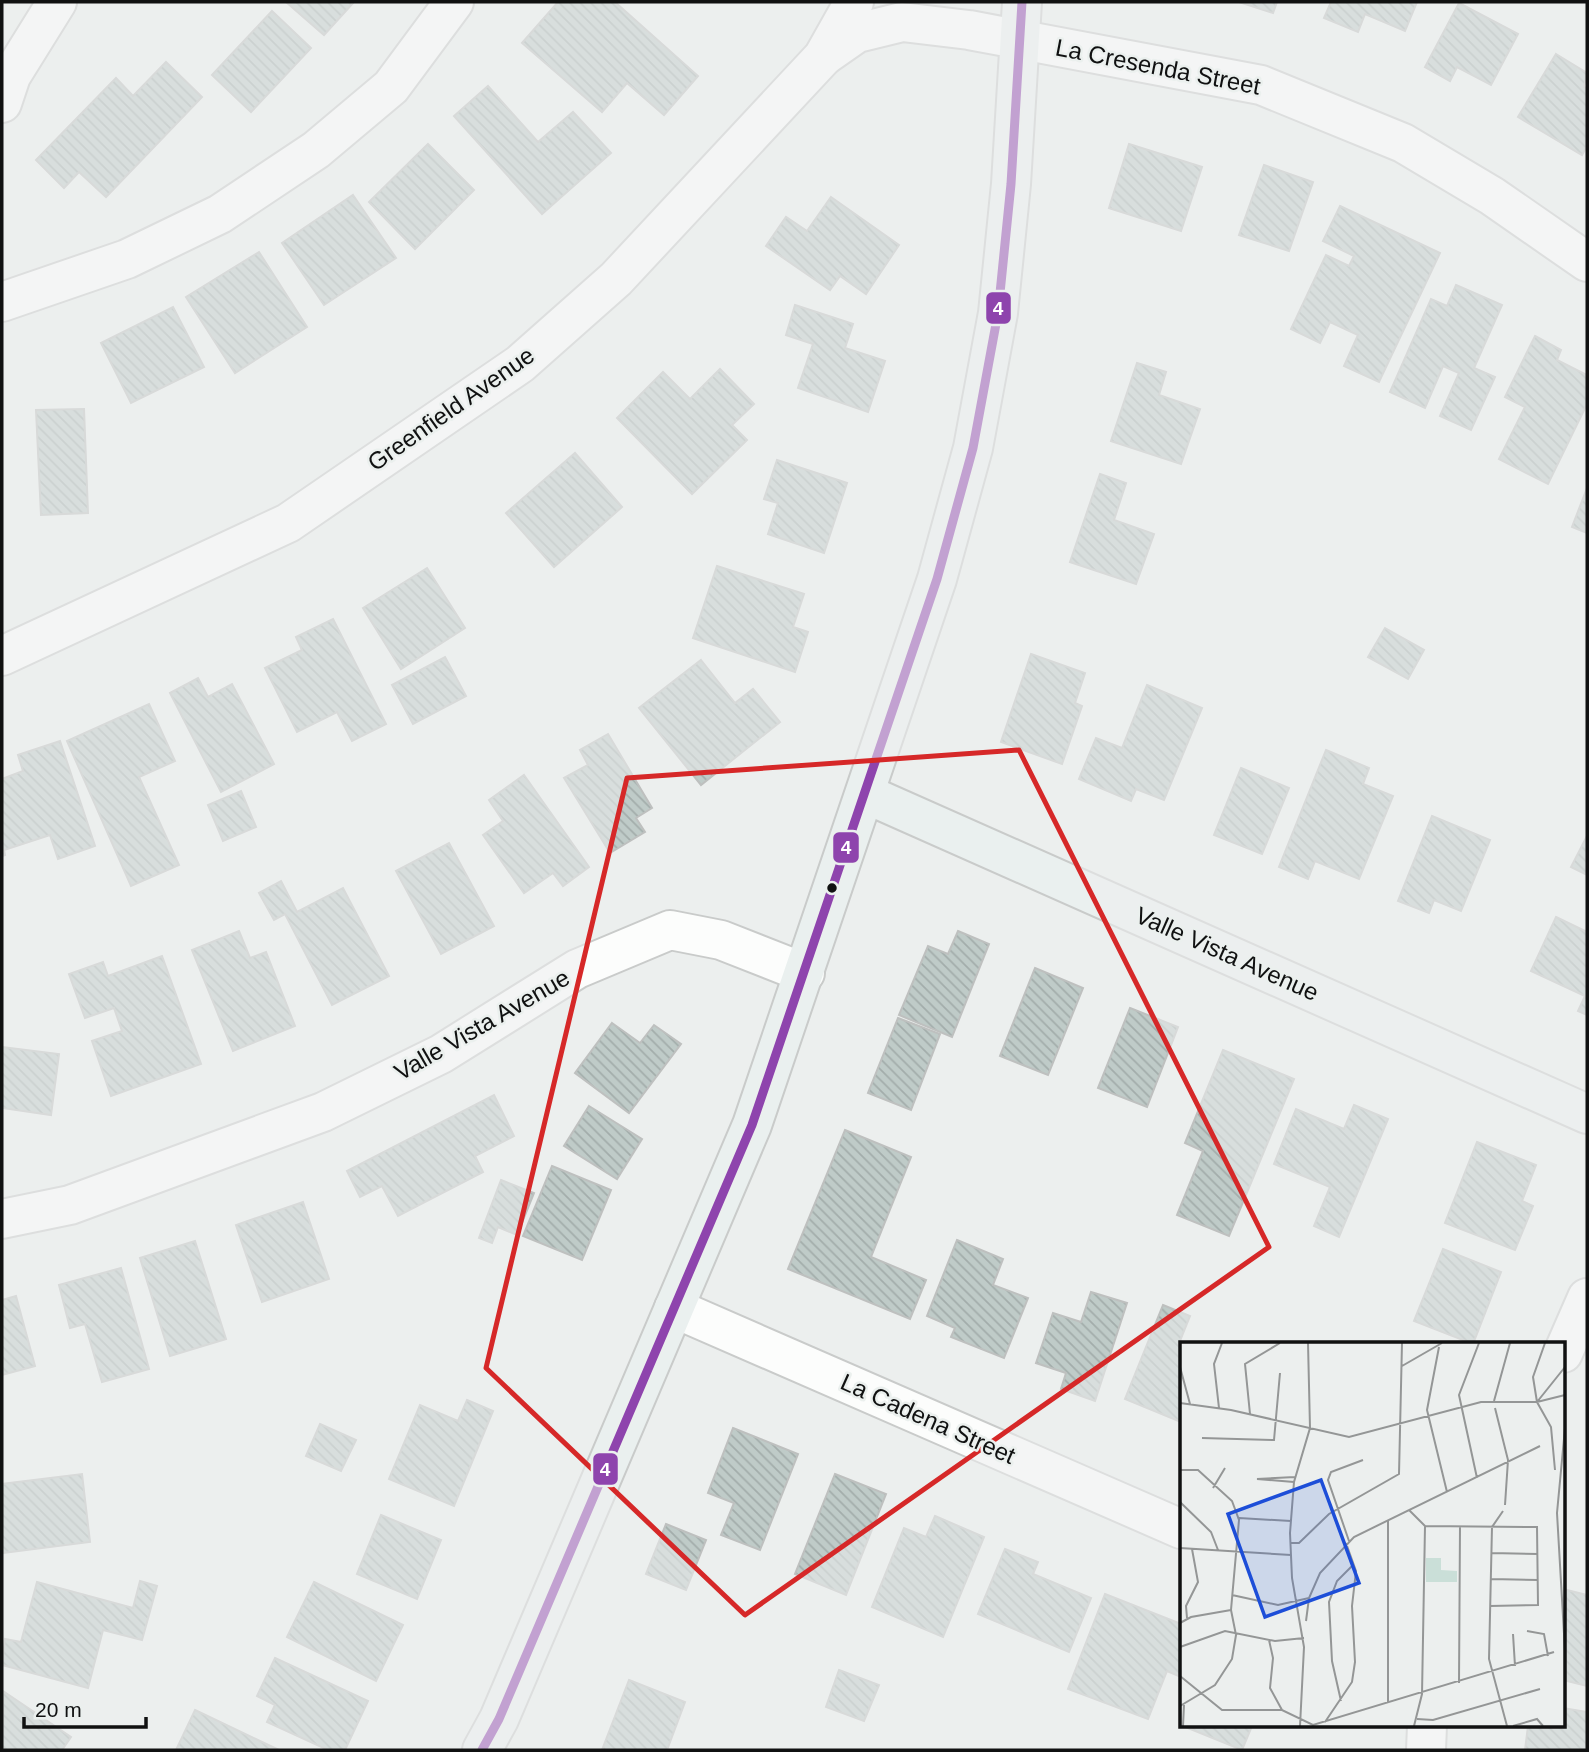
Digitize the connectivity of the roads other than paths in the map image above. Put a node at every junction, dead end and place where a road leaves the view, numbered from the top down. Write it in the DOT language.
graph roads {
  1 [pos="57,2"];
  2 [pos="454,2"];
  3 [pos="854,2"];
  4 [pos="1022,2"];
  5 [pos="1020,41"];
  6 [pos="823,57"];
  7 [pos="2,103"];
  8 [pos="1587,262"];
  9 [pos="2,302"];
  10 [pos="2,656"];
  11 [pos="866,794"];
  12 [pos="805,973"];
  13 [pos="1587,1114"];
  14 [pos="2,1219"];
  15 [pos="1587,1298"];
  16 [pos="674,1308"];
  17 [pos="1564,1351"];
  18 [pos="1180,1530"];
  19 [pos="1427,1728"];
  20 [pos="482,1750"];
  21 [pos="1426,1750"];
  1 -- 7 [label="street"];
  2 -- 9 [label="street"];
  3 -- 6 [label="street, Greenfield Avenue"];
  4 -- 5 [label="main road"];
  5 -- 6 [label="street, Greenfield Avenue"];
  5 -- 8 [label="street, La Cresenda Street"];
  5 -- 11 [label="main road"];
  6 -- 10 [label="street, Greenfield Avenue"];
  11 -- 12 [label="main road"];
  11 -- 13 [label="main road, Valle Vista Avenue"];
  12 -- 14 [label="street, Valle Vista Avenue"];
  12 -- 16 [label="main road"];
  15 -- 17 [label="street"];
  16 -- 18 [label="street, La Cadena Street"];
  16 -- 20 [label="main road"];
  19 -- 21 [label="street"];
}
